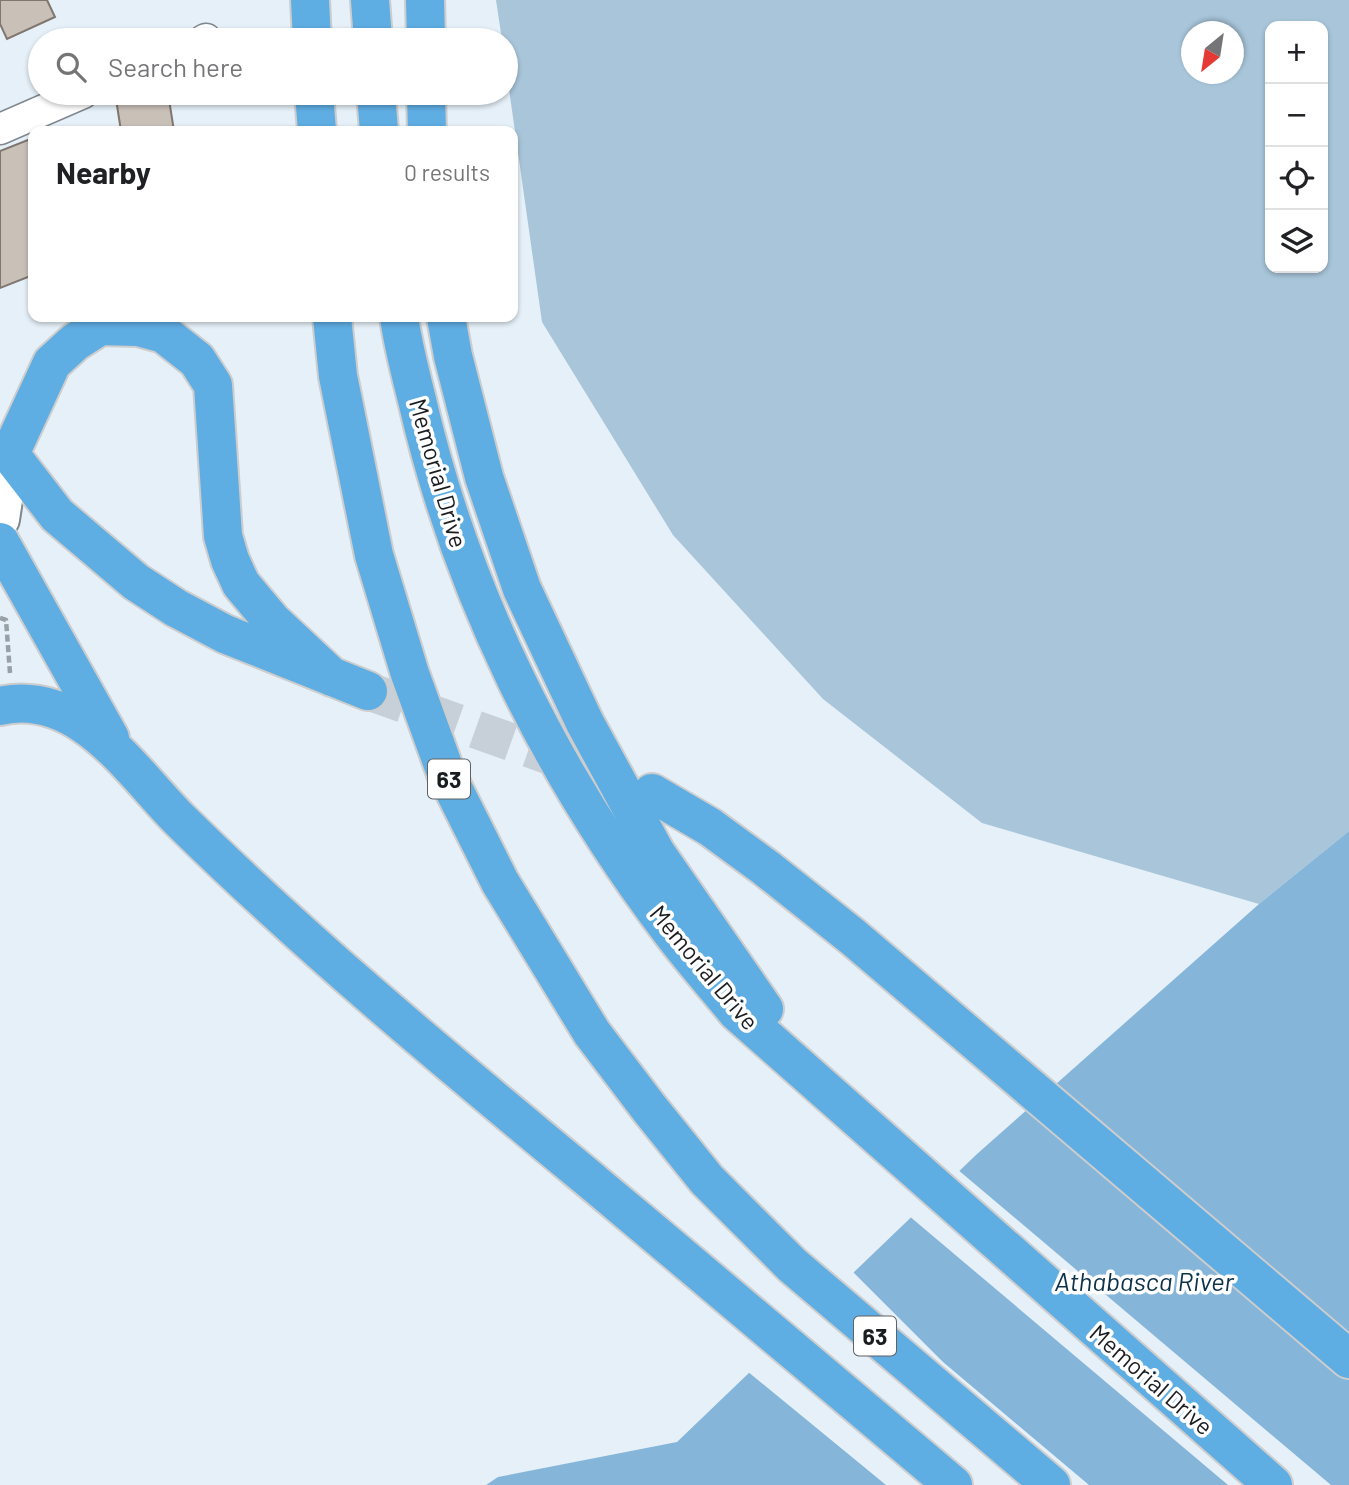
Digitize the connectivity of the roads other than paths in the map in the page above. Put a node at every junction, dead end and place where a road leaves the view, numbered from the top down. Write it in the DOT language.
graph roads {
  1 [pos="310,0"];
  2 [pos="370,0"];
  3 [pos="425,0"];
  4 [pos="311,28"];
  5 [pos="372,28"];
  6 [pos="426,28"];
  7 [pos="55,105"];
  8 [pos="315,105"];
  9 [pos="377,105"];
  10 [pos="426,105"];
  11 [pos="317,126"];
  12 [pos="379,126"];
  13 [pos="427,126"];
  14 [pos="0,129"];
  15 [pos="333,322"];
  16 [pos="401,322"];
  17 [pos="447,322"];
  18 [pos="3,449"];
  19 [pos="0,519"];
  20 [pos="0,542"];
  21 [pos="332,677"];
  22 [pos="368,691"];
  23 [pos="0,706"];
  24 [pos="118,752"];
  25 [pos="652,793"];
  26 [pos="813,1080"];
  27 [pos="1349,1359"];
  28 [pos="953,1485"];
  29 [pos="1051,1485"];
  30 [pos="1273,1485"];
  1 -- 4 [label="highway"];
  2 -- 5 [label="highway"];
  3 -- 6 [label="highway"];
  7 -- 14 [label="street"];
  8 -- 11 [label="highway"];
  9 -- 12 [label="highway"];
  10 -- 13 [label="highway"];
  15 -- 29 [label="highway, 63"];
  16 -- 26 [label="highway, Memorial Drive"];
  17 -- 26 [label="highway"];
  18 -- 19 [label="street"];
  18 -- 21 [label="highway"];
  18 -- 21 [label="highway"];
  20 -- 24 [label="highway"];
  21 -- 22 [label="highway"];
  23 -- 24 [label="highway"];
  24 -- 28 [label="highway, 63"];
  25 -- 27 [label="highway"];
  26 -- 30 [label="highway, Memorial Drive"];
}
